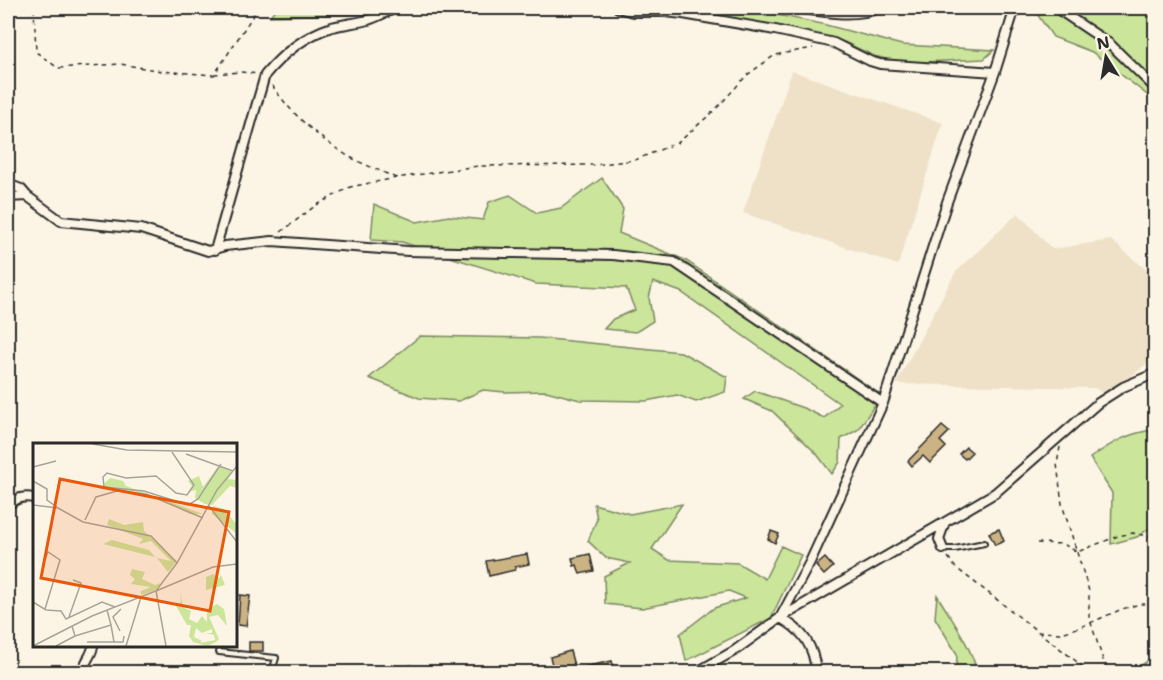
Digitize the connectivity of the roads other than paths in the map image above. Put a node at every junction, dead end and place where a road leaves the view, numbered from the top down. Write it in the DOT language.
graph roads {
  1 [pos="398,8"];
  2 [pos="618,8"];
  3 [pos="796,8"];
  4 [pos="880,8"];
  5 [pos="1015,8"];
  6 [pos="1056,8"];
  7 [pos="995,72"];
  8 [pos="1155,89"];
  9 [pos="8,184"];
  10 [pos="27,196"];
  11 [pos="8,197"];
  12 [pos="215,250"];
  13 [pos="1155,373"];
  14 [pos="882,403"];
  15 [pos="33,498"];
  16 [pos="8,511"];
  17 [pos="945,522"];
  18 [pos="984,543"];
  19 [pos="943,549"];
  20 [pos="780,618"];
  21 [pos="92,647"];
  22 [pos="219,652"];
  23 [pos="83,672"];
  24 [pos="272,672"];
  25 [pos="697,672"];
  26 [pos="816,672"];
  1 -- 12 [label="street"];
  2 -- 7 [label="street"];
  3 -- 4 [label="street"];
  5 -- 7 [label="street"];
  6 -- 8 [label="street"];
  7 -- 14 [label="street"];
  9 -- 10 [label="street"];
  10 -- 11 [label="street"];
  10 -- 12 [label="street"];
  12 -- 14 [label="street"];
  13 -- 17 [label="street"];
  14 -- 20 [label="street"];
  15 -- 16 [label="street"];
  17 -- 19 [label="street"];
  17 -- 20 [label="street"];
  18 -- 19 [label="lane"];
  20 -- 25 [label="street"];
  20 -- 26 [label="street"];
  21 -- 23 [label="street"];
  22 -- 24 [label="lane"];
}
